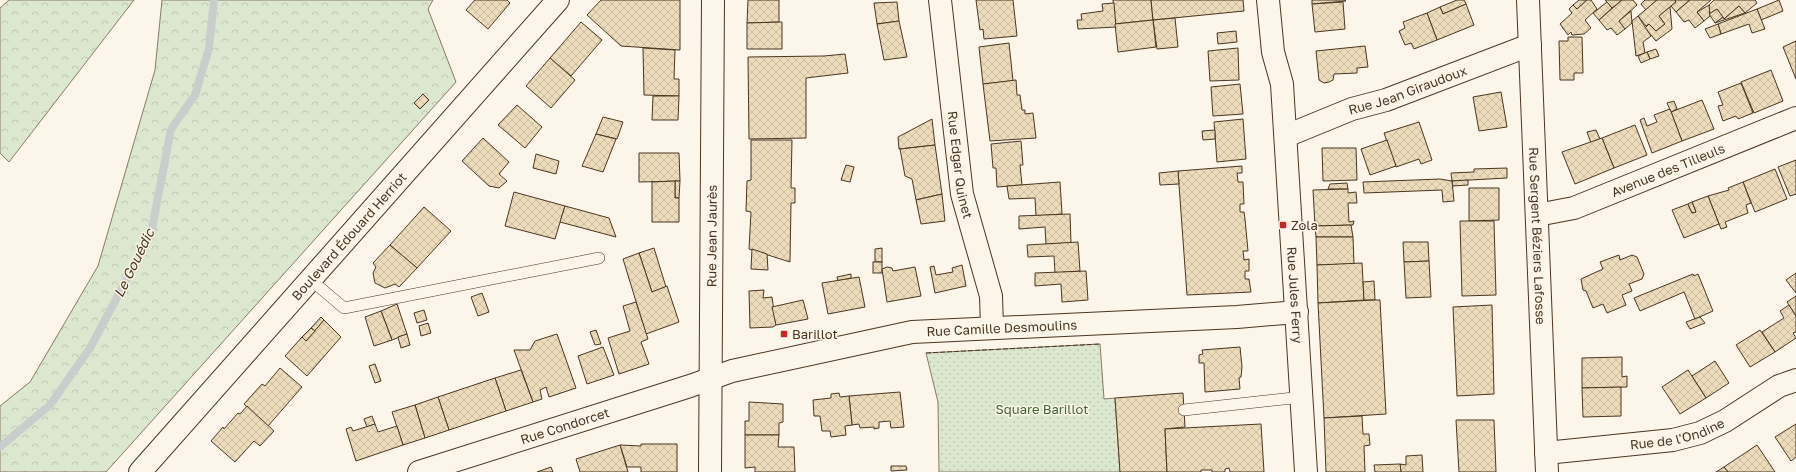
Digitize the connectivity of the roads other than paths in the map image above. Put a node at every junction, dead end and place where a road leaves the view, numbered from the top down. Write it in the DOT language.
graph roads {
  1 [pos="558,0"];
  2 [pos="713,0"];
  3 [pos="940,0"];
  4 [pos="1268,0"];
  5 [pos="1528,0"];
  6 [pos="1530,45"];
  7 [pos="1796,118"];
  8 [pos="1286,136"];
  9 [pos="1537,215"];
  10 [pos="599,258"];
  11 [pos="311,280"];
  12 [pos="1298,312"];
  13 [pos="992,327"];
  14 [pos="711,378"];
  15 [pos="1796,380"];
  16 [pos="1302,397"];
  17 [pos="1184,410"];
  18 [pos="1547,463"];
  19 [pos="140,472"];
  20 [pos="418,472"];
  21 [pos="710,472"];
  22 [pos="1306,472"];
  1 -- 11 [label="street, Boulevard Édouard Herriot"];
  2 -- 14 [label="street, Rue Jean Jaurès"];
  3 -- 13 [label="street, Rue Edgar Quinet"];
  4 -- 8 [label="street, Rue Jules Ferry"];
  5 -- 6 [label="street, Rue Sergent Béziers Lafosse"];
  6 -- 8 [label="street, Rue Jean Giraudoux"];
  6 -- 9 [label="street, Rue Sergent Béziers Lafosse"];
  7 -- 9 [label="street, Avenue des Tilleuls"];
  8 -- 12 [label="street, Rue Jules Ferry"];
  9 -- 18 [label="street, Rue Sergent Béziers Lafosse"];
  10 -- 11 [label="lane"];
  11 -- 19 [label="street, Boulevard Édouard Herriot"];
  12 -- 13 [label="street, Rue Camille Desmoulins"];
  12 -- 16 [label="street, Rue Jules Ferry"];
  13 -- 14 [label="street, Rue Camille Desmoulins"];
  14 -- 20 [label="street, Rue Condorcet"];
  14 -- 21 [label="street, Rue Jean Jaurès"];
  15 -- 18 [label="street, Rue de l'Ondine"];
  16 -- 17 [label="lane"];
  16 -- 22 [label="street, Rue Jules Ferry"];
}
